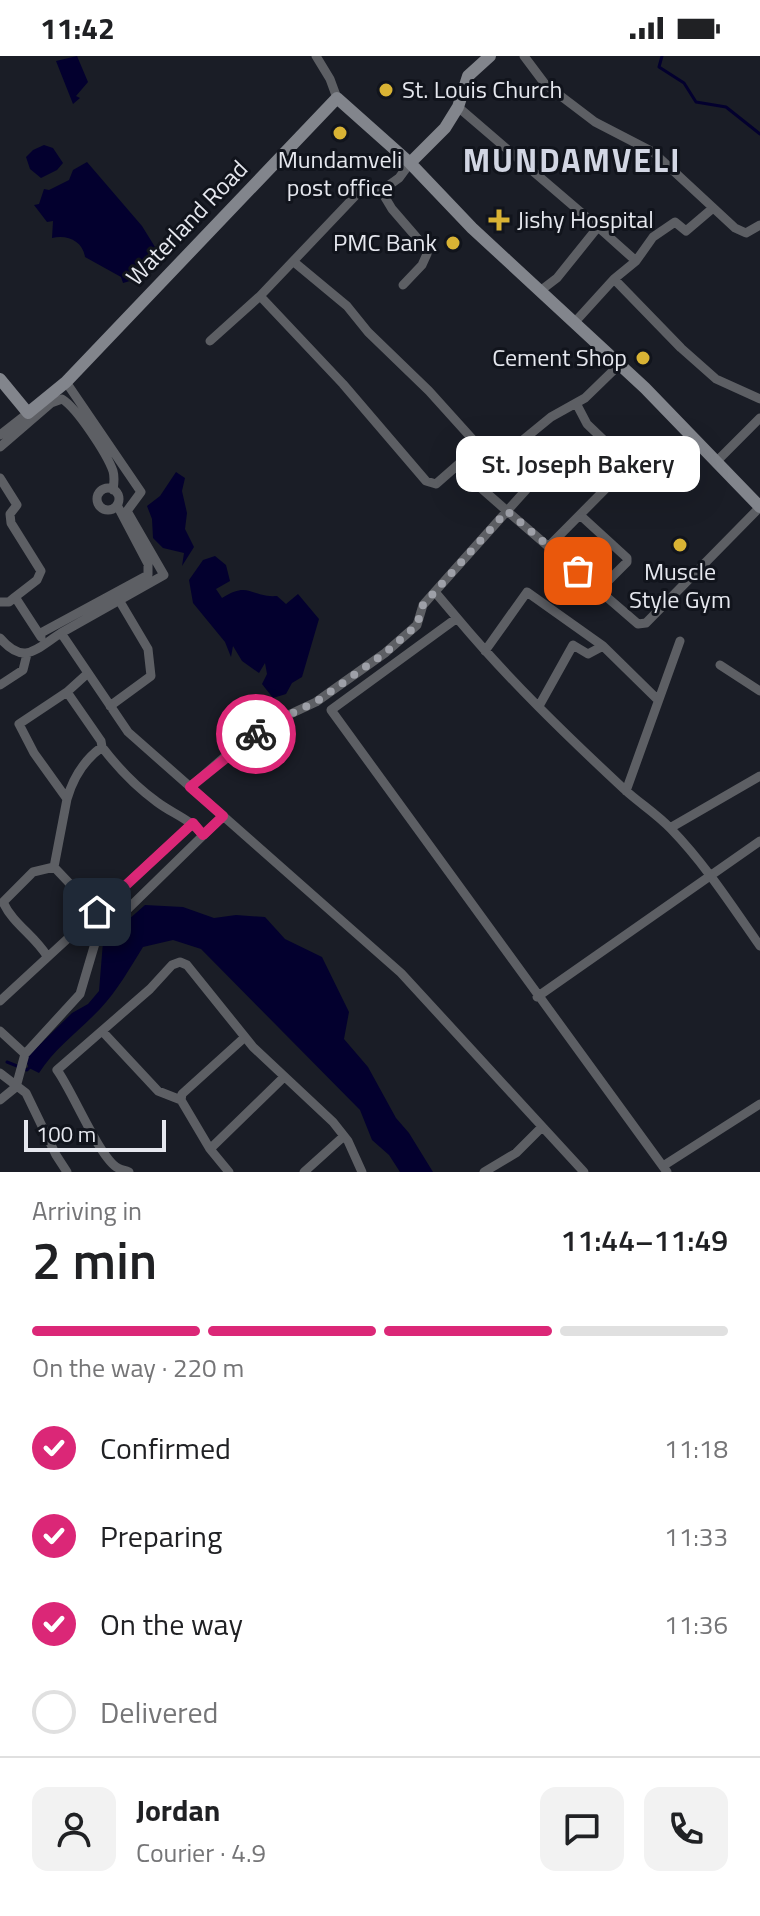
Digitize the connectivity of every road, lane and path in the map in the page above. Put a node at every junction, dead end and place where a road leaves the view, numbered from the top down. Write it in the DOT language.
graph roads {
  1 [pos="316,56"];
  2 [pos="490,56"];
  3 [pos="524,56"];
  4 [pos="337,98"];
  5 [pos="458,107"];
  6 [pos="410,163"];
  7 [pos="380,189"];
  8 [pos="713,208"];
  9 [pos="760,225"];
  10 [pos="598,227"];
  11 [pos="636,261"];
  12 [pos="294,262"];
  13 [pos="614,279"];
  14 [pos="403,285"];
  15 [pos="540,291"];
  16 [pos="260,296"];
  17 [pos="574,323"];
  18 [pos="210,341"];
  19 [pos="619,365"];
  20 [pos="0,379"];
  21 [pos="66,382"];
  22 [pos="760,399"];
  23 [pos="576,403"];
  24 [pos="28,413"];
  25 [pos="760,418"];
  26 [pos="0,435"];
  27 [pos="0,447"];
  28 [pos="640,454"];
  29 [pos="716,462"];
  30 [pos="457,467"];
  31 [pos="0,478"];
  32 [pos="671,478"];
  33 [pos="134,481"];
  34 [pos="116,497"];
  35 [pos="760,507"];
  36 [pos="507,511"];
  37 [pos="580,515"];
  38 [pos="549,546"];
  39 [pos="599,590"];
  40 [pos="435,592"];
  41 [pos="15,597"];
  42 [pos="119,600"];
  43 [pos="0,602"];
  44 [pos="457,618"];
  45 [pos="61,633"];
  46 [pos="0,638"];
  47 [pos="42,639"];
  48 [pos="680,641"];
  49 [pos="603,646"];
  50 [pos="485,651"];
  51 [pos="27,654"];
  52 [pos="720,665"];
  53 [pos="88,673"];
  54 [pos="0,685"];
  55 [pos="760,691"];
  56 [pos="67,692"];
  57 [pos="658,700"];
  58 [pos="110,706"];
  59 [pos="539,706"];
  60 [pos="102,747"];
  61 [pos="760,776"];
  62 [pos="190,787"];
  63 [pos="626,791"];
  64 [pos="67,799"];
  65 [pos="223,816"];
  66 [pos="193,823"];
  67 [pos="670,828"];
  68 [pos="203,835"];
  69 [pos="760,841"];
  70 [pos="54,867"];
  71 [pos="710,875"];
  72 [pos="97,912"];
  73 [pos="110,926"];
  74 [pos="760,946"];
  75 [pos="47,956"];
  76 [pos="537,997"];
  77 [pos="0,1001"];
  78 [pos="0,1031"];
  79 [pos="102,1031"];
  80 [pos="245,1037"];
  81 [pos="23,1058"];
  82 [pos="0,1073"];
  83 [pos="284,1077"];
  84 [pos="17,1084"];
  85 [pos="0,1100"];
  86 [pos="181,1100"];
  87 [pos="760,1104"];
  88 [pos="542,1127"];
  89 [pos="344,1136"];
  90 [pos="210,1149"];
  91 [pos="665,1169"];
  92 [pos="67,1172"];
  93 [pos="129,1172"];
  94 [pos="229,1172"];
  95 [pos="304,1172"];
  96 [pos="362,1172"];
  97 [pos="484,1172"];
  98 [pos="584,1172"];
  1 -- 4 [label="street"];
  2 -- 5 [label="main road"];
  3 -- 8 [label="street"];
  4 -- 6 [label="main road"];
  4 -- 21 [label="main road, Waterland Road"];
  5 -- 6 [label="main road"];
  5 -- 10 [label="street"];
  6 -- 7 [label="street"];
  6 -- 15 [label="main road"];
  7 -- 12 [label="street"];
  7 -- 14 [label="street"];
  8 -- 9 [label="street"];
  8 -- 11 [label="street"];
  10 -- 11 [label="street"];
  10 -- 15 [label="street"];
  11 -- 13 [label="street"];
  12 -- 16 [label="street"];
  12 -- 30 [label="street"];
  13 -- 17 [label="street"];
  13 -- 22 [label="street"];
  15 -- 17 [label="main road"];
  16 -- 18 [label="street"];
  16 -- 30 [label="street"];
  17 -- 19 [label="main road"];
  19 -- 23 [label="street"];
  19 -- 29 [label="main road"];
  20 -- 24 [label="main road"];
  21 -- 24 [label="main road, Waterland Road"];
  21 -- 33 [label="street"];
  23 -- 28 [label="street"];
  23 -- 36 [label="street"];
  24 -- 26 [label="street"];
  25 -- 29 [label="street"];
  27 -- 34 [label="street"];
  28 -- 32 [label="street"];
  28 -- 37 [label="street"];
  29 -- 35 [label="main road"];
  30 -- 36 [label="street"];
  31 -- 41 [label="street"];
  33 -- 34 [label="street"];
  33 -- 42 [label="street"];
  34 -- 47 [label="street"];
  35 -- 39 [label="street"];
  36 -- 38 [label="street"];
  36 -- 40 [label="street"];
  37 -- 38 [label="street"];
  37 -- 39 [label="street"];
  38 -- 39 [label="street"];
  40 -- 44 [label="street"];
  40 -- 62 [label="street"];
  41 -- 43 [label="street"];
  41 -- 47 [label="street"];
  42 -- 45 [label="street"];
  42 -- 58 [label="street"];
  44 -- 50 [label="street"];
  44 -- 76 [label="street"];
  45 -- 47 [label="street"];
  45 -- 53 [label="street"];
  46 -- 51 [label="street"];
  47 -- 51 [label="street"];
  48 -- 57 [label="street"];
  49 -- 50 [label="street"];
  49 -- 57 [label="street"];
  49 -- 59 [label="street"];
  50 -- 59 [label="street"];
  51 -- 54 [label="street"];
  52 -- 55 [label="street"];
  53 -- 56 [label="street"];
  53 -- 58 [label="street"];
  56 -- 60 [label="street"];
  56 -- 64 [label="street"];
  57 -- 63 [label="street"];
  58 -- 62 [label="street"];
  59 -- 63 [label="street"];
  60 -- 64 [label="street"];
  60 -- 66 [label="street"];
  61 -- 67 [label="street"];
  62 -- 65 [label="street"];
  63 -- 67 [label="street"];
  64 -- 70 [label="street"];
  65 -- 68 [label="street"];
  65 -- 88 [label="street"];
  66 -- 68 [label="street"];
  66 -- 72 [label="street"];
  67 -- 71 [label="street"];
  68 -- 73 [label="street"];
  69 -- 71 [label="street"];
  70 -- 72 [label="street"];
  70 -- 75 [label="street"];
  71 -- 74 [label="street"];
  71 -- 76 [label="street"];
  72 -- 73 [label="street"];
  72 -- 75 [label="street"];
  73 -- 81 [label="street"];
  75 -- 77 [label="street"];
  76 -- 91 [label="street"];
  78 -- 81 [label="street"];
  79 -- 80 [label="street"];
  79 -- 86 [label="street"];
  79 -- 93 [label="street"];
  80 -- 83 [label="street"];
  80 -- 86 [label="street"];
  81 -- 84 [label="street"];
  82 -- 84 [label="street"];
  83 -- 89 [label="street"];
  83 -- 90 [label="street"];
  84 -- 85 [label="street"];
  84 -- 92 [label="street"];
  86 -- 90 [label="street"];
  87 -- 91 [label="street"];
  88 -- 97 [label="street"];
  88 -- 98 [label="street"];
  89 -- 95 [label="street"];
  89 -- 96 [label="street"];
  90 -- 94 [label="street"];
}
